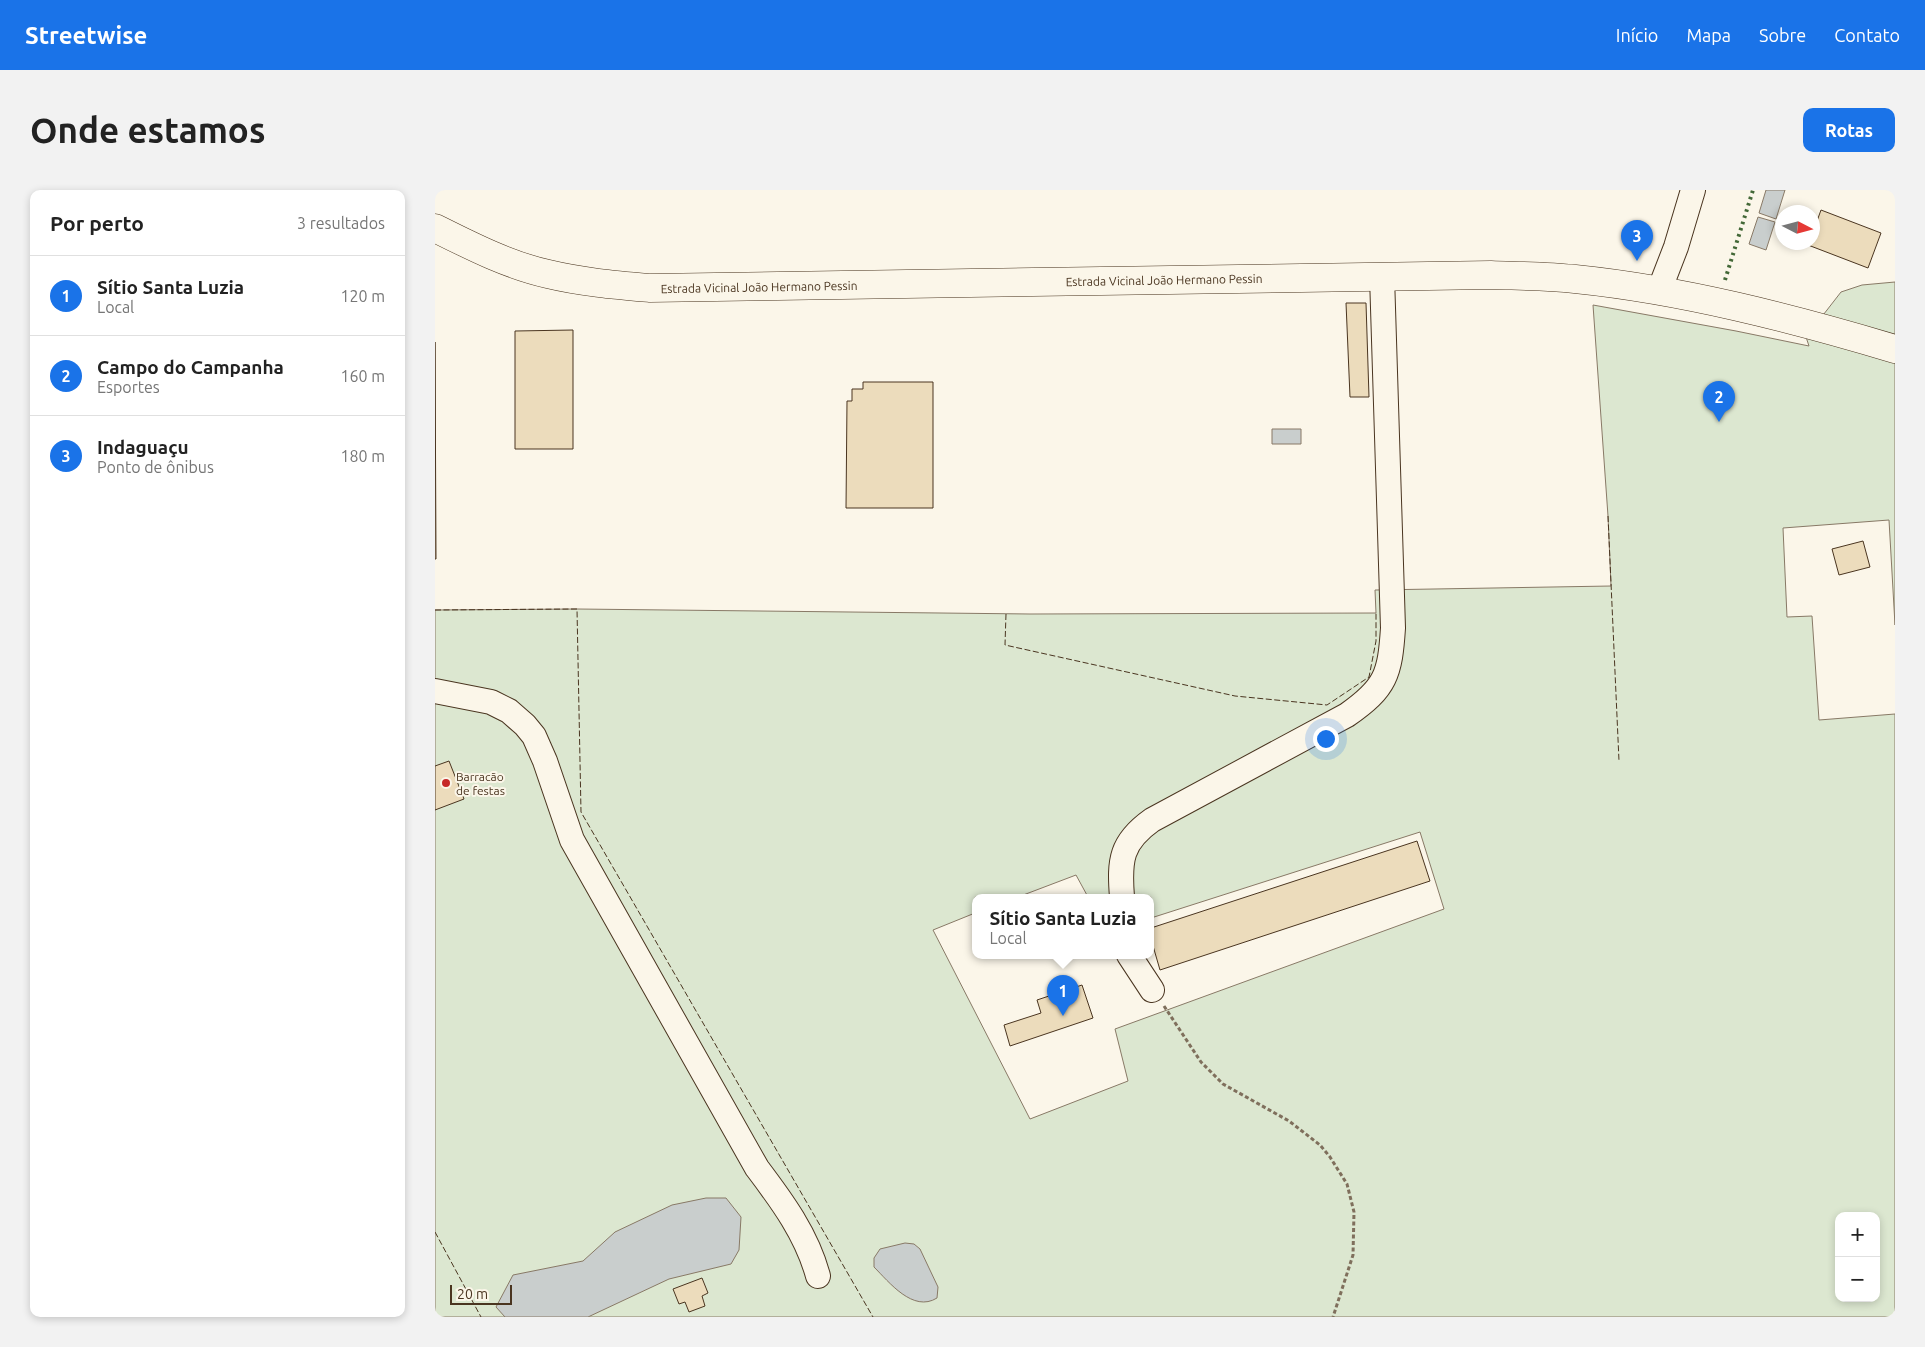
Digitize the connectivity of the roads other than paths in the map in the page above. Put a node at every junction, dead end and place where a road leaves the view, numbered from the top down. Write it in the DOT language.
graph roads {
  1 [pos="1693,190"];
  2 [pos="435,228"];
  3 [pos="1382,276"];
  4 [pos="1659,291"];
  5 [pos="1895,349"];
  6 [pos="435,692"];
  7 [pos="1122,894"];
  8 [pos="1132,959"];
  9 [pos="1151,990"];
  10 [pos="818,1276"];
  1 -- 4 [label="lane"];
  2 -- 3 [label="main road, Estrada Vicinal João Hermano Pessin"];
  3 -- 4 [label="main road, Estrada Vicinal João Hermano Pessin"];
  3 -- 7 [label="lane"];
  4 -- 5 [label="main road, Estrada Vicinal João Hermano Pessin"];
  6 -- 10 [label="lane"];
  8 -- 9 [label="lane"];
}
